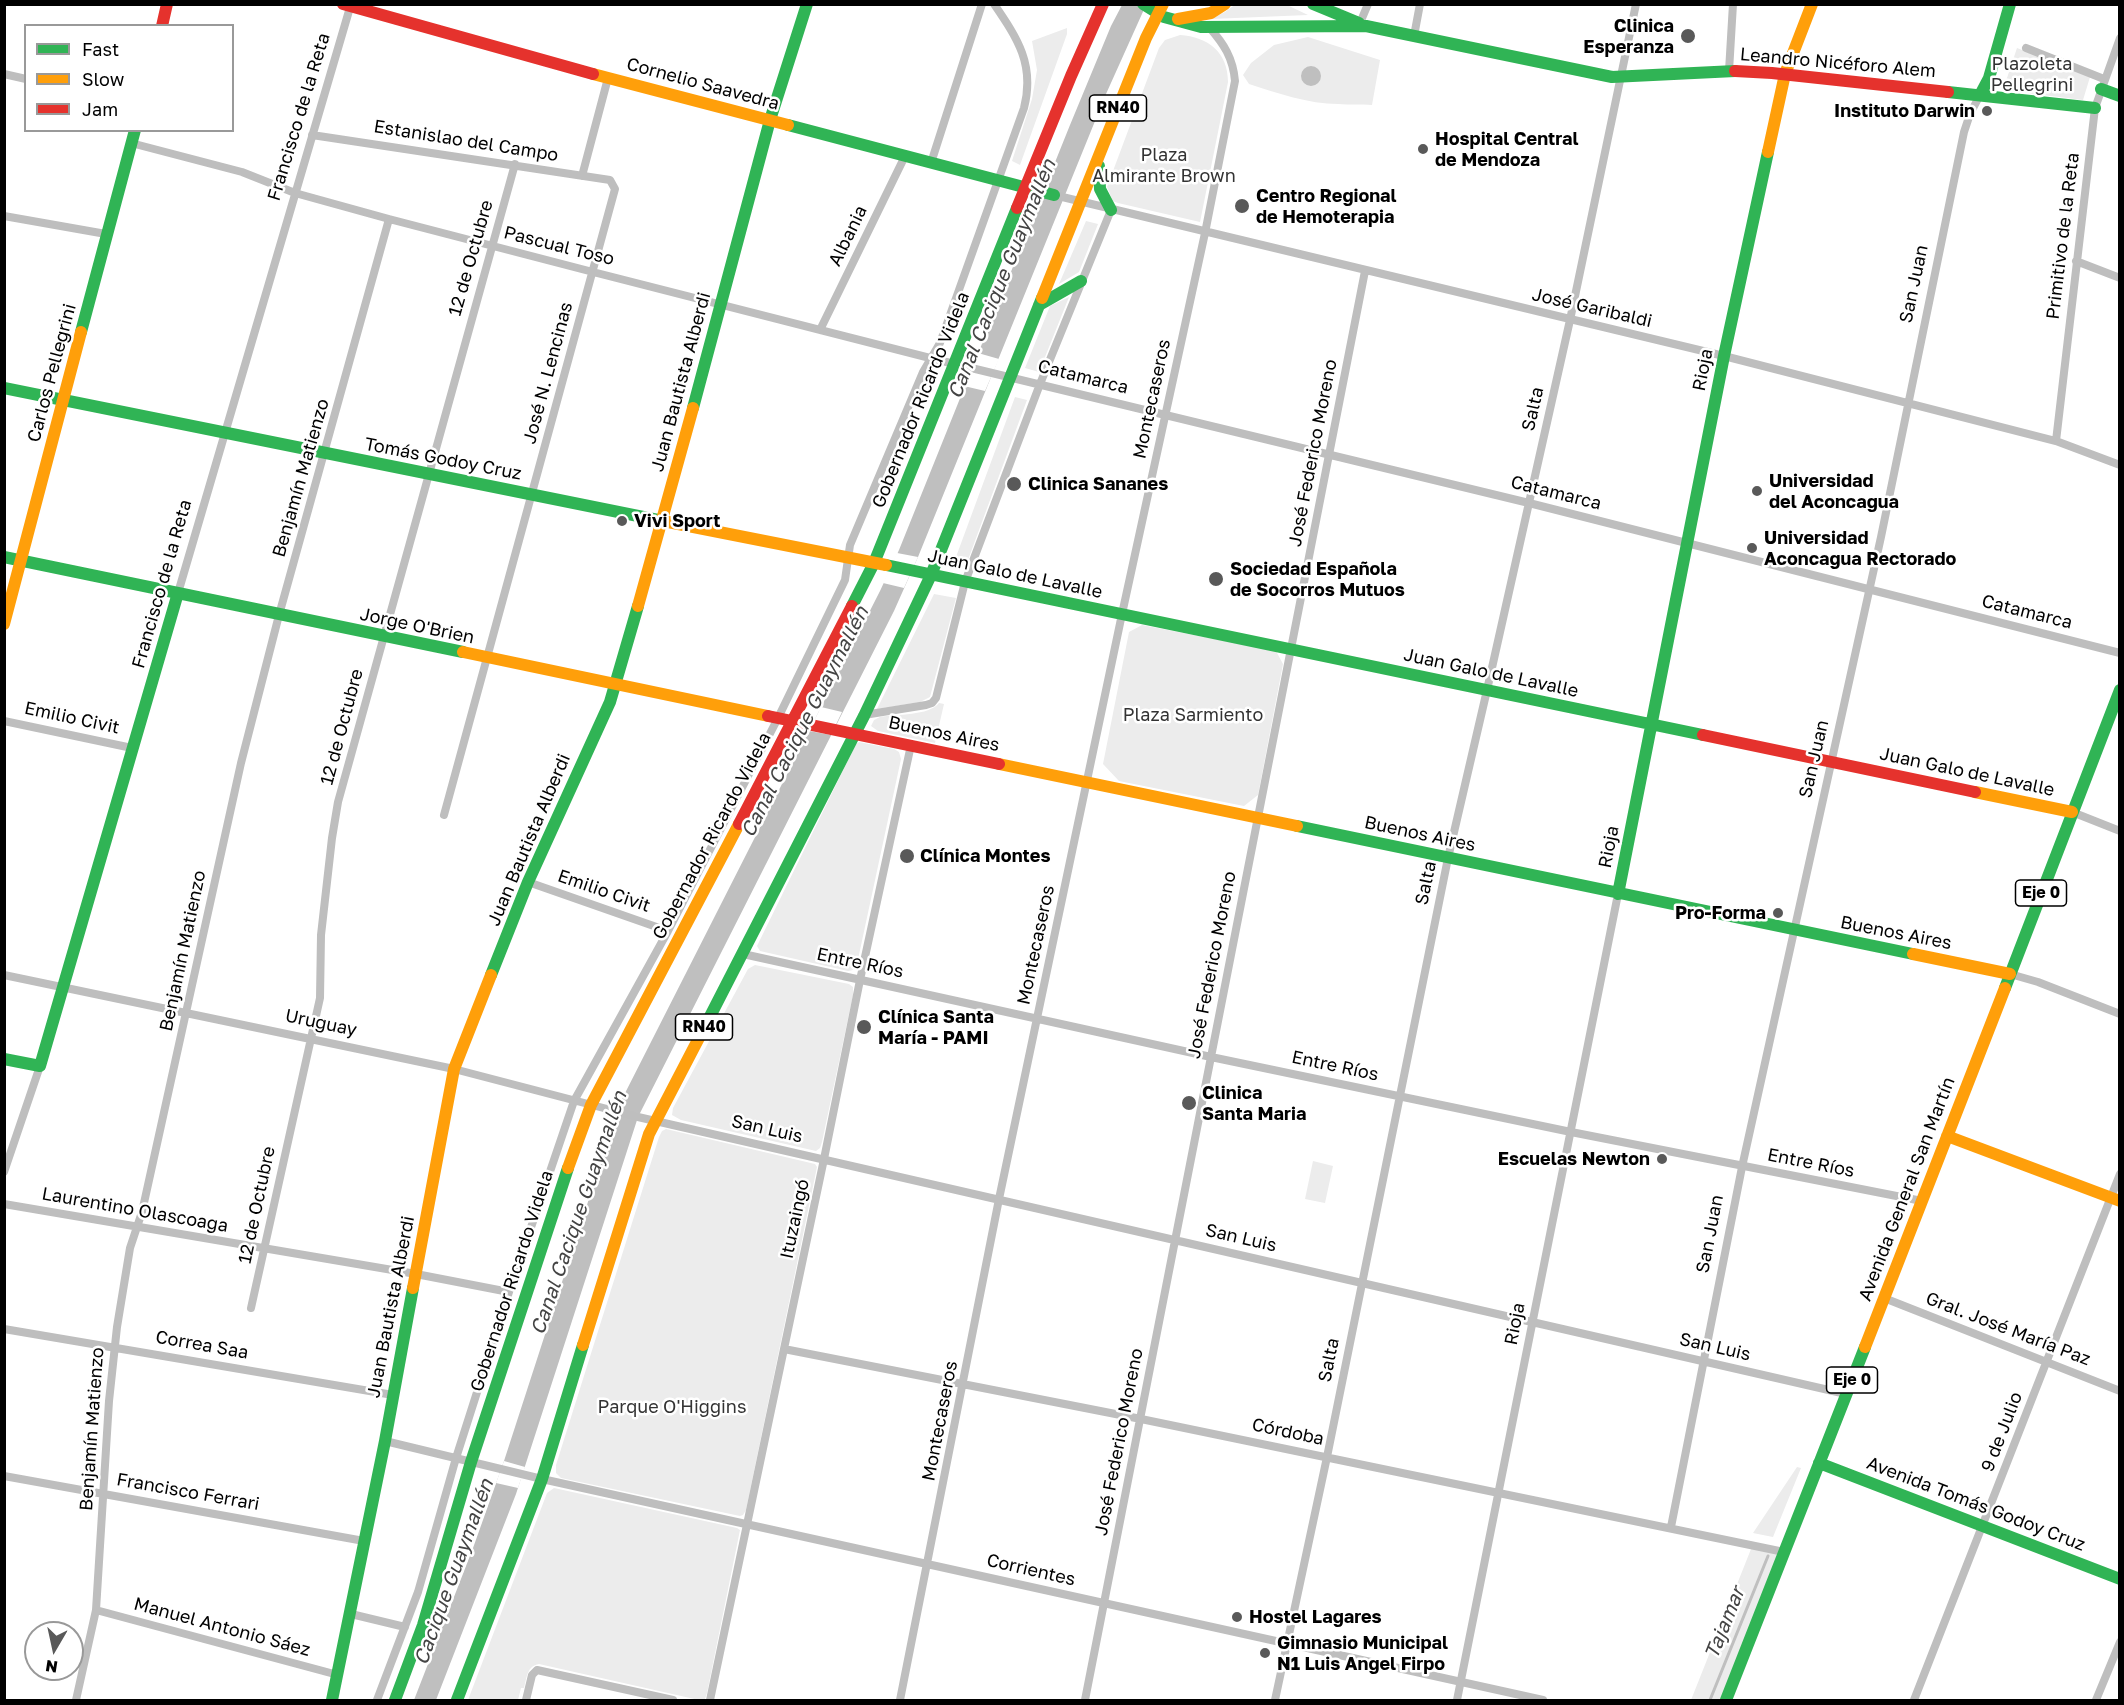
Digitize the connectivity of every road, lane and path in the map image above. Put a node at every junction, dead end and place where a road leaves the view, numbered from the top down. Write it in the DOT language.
graph roads {
  1 [pos="167,4"];
  2 [pos="807,4"];
  3 [pos="982,4"];
  4 [pos="994,4"];
  5 [pos="1103,4"];
  6 [pos="1225,4"];
  7 [pos="1313,4"];
  8 [pos="1368,4"];
  9 [pos="1420,4"];
  10 [pos="1636,4"];
  11 [pos="1733,4"];
  12 [pos="1812,4"];
  13 [pos="2010,4"];
  14 [pos="348,5"];
  15 [pos="1144,5"];
  16 [pos="1326,8"];
  17 [pos="1160,9"];
  18 [pos="1171,20"];
  19 [pos="162,24"];
  20 [pos="1363,25"];
  21 [pos="1209,27"];
  22 [pos="1414,36"];
  23 [pos="2120,38"];
  24 [pos="2026,48"];
  25 [pos="1729,71"];
  26 [pos="4,74"];
  27 [pos="1785,74"];
  28 [pos="1620,77"];
  29 [pos="608,78"];
  30 [pos="24,79"];
  31 [pos="2103,84"];
  32 [pos="1980,95"];
  33 [pos="2120,96"];
  34 [pos="2095,108"];
  35 [pos="770,120"];
  36 [pos="134,132"];
  37 [pos="312,135"];
  38 [pos="131,143"];
  39 [pos="1100,153"];
  40 [pos="905,156"];
  41 [pos="931,163"];
  42 [pos="514,164"];
  43 [pos="582,176"];
  44 [pos="998,181"];
  45 [pos="614,183"];
  46 [pos="1027,189"];
  47 [pos="295,193"];
  48 [pos="1054,195"];
  49 [pos="1080,202"];
  50 [pos="1111,210"];
  51 [pos="4,216"];
  52 [pos="389,219"];
  53 [pos="1205,233"];
  54 [pos="106,234"];
  55 [pos="492,246"];
  56 [pos="2076,261"];
  57 [pos="1365,271"];
  58 [pos="593,272"];
  59 [pos="2120,278"];
  60 [pos="1082,281"];
  61 [pos="721,304"];
  62 [pos="1039,304"];
  63 [pos="1570,320"];
  64 [pos="820,330"];
  65 [pos="1724,356"];
  66 [pos="930,358"];
  67 [pos="955,363"];
  68 [pos="982,370"];
  69 [pos="1010,376"];
  70 [pos="1040,384"];
  71 [pos="4,388"];
  72 [pos="64,400"];
  73 [pos="1908,403"];
  74 [pos="1165,414"];
  75 [pos="225,434"];
  76 [pos="2056,441"];
  77 [pos="325,454"];
  78 [pos="1329,454"];
  79 [pos="2120,465"];
  80 [pos="428,474"];
  81 [pos="531,495"];
  82 [pos="1529,503"];
  83 [pos="663,520"];
  84 [pos="1688,544"];
  85 [pos="4,557"];
  86 [pos="848,557"];
  87 [pos="21,560"];
  88 [pos="874,563"];
  89 [pos="931,575"];
  90 [pos="965,582"];
  91 [pos="1870,589"];
  92 [pos="178,593"];
  93 [pos="1122,614"];
  94 [pos="279,615"];
  95 [pos="4,624"];
  96 [pos="383,637"];
  97 [pos="1291,649"];
  98 [pos="2120,653"];
  99 [pos="487,658"];
  100 [pos="615,684"];
  101 [pos="1487,690"];
  102 [pos="2120,690"];
  103 [pos="864,716"];
  104 [pos="778,718"];
  105 [pos="4,721"];
  106 [pos="794,721"];
  107 [pos="1652,725"];
  108 [pos="823,727"];
  109 [pos="854,733"];
  110 [pos="911,745"];
  111 [pos="132,748"];
  112 [pos="1832,762"];
  113 [pos="1088,782"];
  114 [pos="2072,812"];
  115 [pos="444,815"];
  116 [pos="1258,817"];
  117 [pos="2120,831"];
  118 [pos="1448,858"];
  119 [pos="528,882"];
  120 [pos="1618,894"];
  121 [pos="1794,930"];
  122 [pos="668,931"];
  123 [pos="743,954"];
  124 [pos="2010,974"];
  125 [pos="4,975"];
  126 [pos="860,980"];
  127 [pos="64,987"];
  128 [pos="188,1013"];
  129 [pos="2120,1014"];
  130 [pos="1037,1018"];
  131 [pos="310,1037"];
  132 [pos="1211,1057"];
  133 [pos="4,1059"];
  134 [pos="40,1066"];
  135 [pos="454,1069"];
  136 [pos="1399,1096"];
  137 [pos="574,1101"];
  138 [pos="591,1106"];
  139 [pos="628,1114"];
  140 [pos="655,1120"];
  141 [pos="1571,1132"];
  142 [pos="1947,1136"];
  143 [pos="824,1159"];
  144 [pos="1742,1167"];
  145 [pos="4,1172"];
  146 [pos="2120,1174"];
  147 [pos="999,1199"];
  148 [pos="2115,1199"];
  149 [pos="1922,1201"];
  150 [pos="4,1204"];
  151 [pos="138,1226"];
  152 [pos="1175,1240"];
  153 [pos="265,1248"];
  154 [pos="416,1274"];
  155 [pos="1362,1282"];
  156 [pos="509,1292"];
  157 [pos="1884,1298"];
  158 [pos="252,1308"];
  159 [pos="1533,1322"];
  160 [pos="4,1329"];
  161 [pos="115,1346"];
  162 [pos="784,1349"];
  163 [pos="1703,1361"];
  164 [pos="2047,1362"];
  165 [pos="964,1384"];
  166 [pos="2120,1390"];
  167 [pos="1846,1394"];
  168 [pos="393,1395"];
  169 [pos="1141,1419"];
  170 [pos="385,1441"];
  171 [pos="1327,1457"];
  172 [pos="456,1458"];
  173 [pos="471,1462"];
  174 [pos="1820,1463"];
  175 [pos="4,1476"];
  176 [pos="542,1479"];
  177 [pos="1498,1492"];
  178 [pos="104,1493"];
  179 [pos="748,1524"];
  180 [pos="1983,1526"];
  181 [pos="1671,1527"];
  182 [pos="364,1541"];
  183 [pos="1784,1552"];
  184 [pos="929,1564"];
  185 [pos="2120,1579"];
  186 [pos="1103,1604"];
  187 [pos="96,1610"];
  188 [pos="351,1614"];
  189 [pos="405,1626"];
  190 [pos="2120,1642"];
  191 [pos="1287,1644"];
  192 [pos="338,1675"];
  193 [pos="1461,1682"];
  194 [pos="76,1701"];
  195 [pos="332,1701"];
  196 [pos="377,1701"];
  197 [pos="396,1701"];
  198 [pos="457,1701"];
  199 [pos="526,1701"];
  200 [pos="673,1701"];
  201 [pos="710,1701"];
  202 [pos="900,1701"];
  203 [pos="1084,1701"];
  204 [pos="1275,1701"];
  205 [pos="1457,1701"];
  206 [pos="1543,1701"];
  207 [pos="1726,1701"];
  208 [pos="1914,1701"];
  209 [pos="2096,1701"];
  1 -- 19 [label="main road"];
  2 -- 35 [label="main road, Juan Bautista Alberdi"];
  3 -- 41 [label="street"];
  4 -- 44 [label="street"];
  5 -- 46 [label="main road, Gobernador Ricardo Videla / RN40"];
  6 -- 18 [label="main road"];
  7 -- 16 [label="main road, Leandro Nicéforo Alem"];
  8 -- 20 [label="street"];
  9 -- 22 [label="street"];
  10 -- 28 [label="street, Salta"];
  11 -- 25 [label="street"];
  12 -- 27 [label="main road, Rioja"];
  13 -- 32 [label="main road, San Juan"];
  14 -- 29 [label="main road, Cornelio Saavedra"];
  14 -- 37 [label="street, Francisco de la Reta"];
  15 -- 17 [label="main road, Leandro Nicéforo Alem"];
  16 -- 20 [label="main road, Leandro Nicéforo Alem"];
  17 -- 18 [label="main road, Leandro Nicéforo Alem"];
  17 -- 39 [label="main road, RN40"];
  18 -- 21 [label="main road, Leandro Nicéforo Alem"];
  20 -- 21 [label="main road, Leandro Nicéforo Alem"];
  20 -- 22 [label="main road, Leandro Nicéforo Alem"];
  21 -- 53 [label="street, Montecaseros"];
  22 -- 28 [label="main road, Leandro Nicéforo Alem"];
  23 -- 31 [label="street, Primitivo de la Reta"];
  24 -- 31 [label="street"];
  25 -- 27 [label="main road, Leandro Nicéforo Alem"];
  25 -- 28 [label="main road, Leandro Nicéforo Alem"];
  26 -- 30 [label="street"];
  27 -- 32 [label="main road, Leandro Nicéforo Alem"];
  27 -- 65 [label="main road, Rioja"];
  28 -- 63 [label="street, Salta"];
  29 -- 35 [label="main road, Cornelio Saavedra"];
  29 -- 43 [label="street"];
  31 -- 33 [label="main road"];
  31 -- 34 [label="street, Primitivo de la Reta"];
  32 -- 34 [label="main road, Leandro Nicéforo Alem"];
  32 -- 73 [label="street, San Juan"];
  34 -- 56 [label="street, Primitivo de la Reta"];
  35 -- 40 [label="main road, Cornelio Saavedra"];
  35 -- 61 [label="main road, Juan Bautista Alberdi"];
  36 -- 38 [label="main road, Carlos Pellegrini"];
  37 -- 42 [label="street, Estanislao del Campo"];
  37 -- 47 [label="street, Francisco de la Reta"];
  38 -- 47 [label="street, Pascual Toso"];
  38 -- 54 [label="main road, Carlos Pellegrini"];
  39 -- 49 [label="main road, RN40"];
  39 -- 50 [label="main road"];
  40 -- 41 [label="main road, Cornelio Saavedra"];
  40 -- 64 [label="street, Albania"];
  41 -- 44 [label="main road, Cornelio Saavedra"];
  42 -- 43 [label="street, Estanislao del Campo"];
  42 -- 55 [label="street, 12 de Octubre"];
  43 -- 45 [label="street, Estanislao del Campo"];
  44 -- 46 [label="main road, Cornelio Saavedra"];
  44 -- 66 [label="street"];
  45 -- 58 [label="street, José N. Lencinas"];
  46 -- 48 [label="main road, Cornelio Saavedra"];
  46 -- 67 [label="main road, Gobernador Ricardo Videla / RN40"];
  47 -- 52 [label="street, Pascual Toso"];
  47 -- 75 [label="street, Francisco de la Reta"];
  48 -- 49 [label="street, José Garibaldi"];
  49 -- 50 [label="street, José Garibaldi"];
  49 -- 62 [label="main road, RN40"];
  50 -- 53 [label="street, José Garibaldi"];
  50 -- 60 [label="street"];
  51 -- 54 [label="street"];
  52 -- 55 [label="street, Pascual Toso"];
  52 -- 77 [label="street, Benjamín Matienzo"];
  53 -- 57 [label="street, José Garibaldi"];
  53 -- 74 [label="street, Montecaseros"];
  54 -- 72 [label="main road, Carlos Pellegrini"];
  55 -- 58 [label="street, Pascual Toso"];
  55 -- 80 [label="street, 12 de Octubre"];
  56 -- 59 [label="street"];
  56 -- 76 [label="street, Primitivo de la Reta"];
  57 -- 63 [label="street, José Garibaldi"];
  57 -- 78 [label="street, José Federico Moreno"];
  58 -- 61 [label="street, Pascual Toso"];
  58 -- 81 [label="street, José N. Lencinas"];
  60 -- 62 [label="main road"];
  60 -- 70 [label="street"];
  61 -- 64 [label="street, Pascual Toso"];
  61 -- 83 [label="main road, Juan Bautista Alberdi"];
  62 -- 69 [label="main road, RN40"];
  63 -- 65 [label="street, José Garibaldi"];
  63 -- 82 [label="street, Salta"];
  64 -- 66 [label="street, Pascual Toso"];
  65 -- 73 [label="street, José Garibaldi"];
  65 -- 84 [label="main road, Rioja"];
  66 -- 67 [label="street, Pascual Toso"];
  66 -- 86 [label="street"];
  67 -- 68 [label="street, Pascual Toso"];
  67 -- 88 [label="main road, Gobernador Ricardo Videla / RN40"];
  68 -- 69 [label="street, Catamarca"];
  69 -- 70 [label="street, Catamarca"];
  69 -- 89 [label="main road, RN40"];
  70 -- 74 [label="street, Catamarca"];
  70 -- 90 [label="street"];
  71 -- 72 [label="main road, Tomás Godoy Cruz"];
  72 -- 75 [label="main road, Tomás Godoy Cruz"];
  72 -- 87 [label="main road, Carlos Pellegrini"];
  73 -- 76 [label="street, José Garibaldi"];
  73 -- 91 [label="street, San Juan"];
  74 -- 78 [label="street, Catamarca"];
  74 -- 93 [label="street, Montecaseros"];
  75 -- 77 [label="main road, Tomás Godoy Cruz"];
  75 -- 92 [label="street, Francisco de la Reta"];
  76 -- 79 [label="street, José Garibaldi"];
  77 -- 80 [label="main road, Tomás Godoy Cruz"];
  77 -- 94 [label="street, Benjamín Matienzo"];
  78 -- 82 [label="street, Catamarca"];
  78 -- 97 [label="street, José Federico Moreno"];
  80 -- 81 [label="main road, Tomás Godoy Cruz"];
  80 -- 96 [label="street, 12 de Octubre"];
  81 -- 83 [label="main road, Tomás Godoy Cruz"];
  81 -- 99 [label="street, José N. Lencinas"];
  82 -- 84 [label="street, Catamarca"];
  82 -- 101 [label="street, Salta"];
  83 -- 86 [label="main road, Tomás Godoy Cruz"];
  83 -- 100 [label="main road, Juan Bautista Alberdi"];
  84 -- 91 [label="street, Catamarca"];
  84 -- 107 [label="main road, Rioja"];
  85 -- 87 [label="main road, Jorge O'Brien"];
  86 -- 88 [label="main road, Tomás Godoy Cruz"];
  86 -- 104 [label="street"];
  87 -- 92 [label="main road, Jorge O'Brien"];
  87 -- 95 [label="main road, Carlos Pellegrini"];
  88 -- 89 [label="main road, Juan Galo de Lavalle"];
  88 -- 106 [label="main road, Gobernador Ricardo Videla / RN40"];
  89 -- 90 [label="main road, Juan Galo de Lavalle"];
  89 -- 103 [label="main road, RN40"];
  90 -- 93 [label="main road, Juan Galo de Lavalle"];
  90 -- 103 [label="street"];
  91 -- 98 [label="street, Catamarca"];
  91 -- 112 [label="street, San Juan"];
  92 -- 94 [label="main road, Jorge O'Brien"];
  92 -- 111 [label="main road, Francisco de la Reta"];
  93 -- 97 [label="main road, Juan Galo de Lavalle"];
  93 -- 113 [label="street, Montecaseros"];
  94 -- 96 [label="main road, Jorge O'Brien"];
  94 -- 128 [label="street, Benjamín Matienzo"];
  96 -- 99 [label="main road, Jorge O'Brien"];
  96 -- 131 [label="street, 12 de Octubre"];
  97 -- 101 [label="main road, Juan Galo de Lavalle"];
  97 -- 116 [label="street, José Federico Moreno"];
  99 -- 100 [label="main road, Jorge O'Brien"];
  99 -- 115 [label="street, José N. Lencinas"];
  100 -- 104 [label="main road, Jorge O'Brien"];
  100 -- 119 [label="main road, Juan Bautista Alberdi"];
  101 -- 107 [label="main road, Juan Galo de Lavalle"];
  101 -- 118 [label="street, Salta"];
  102 -- 114 [label="main road, Avenida General San Martín / Eje 0"];
  103 -- 109 [label="main road, RN40"];
  104 -- 106 [label="main road, Jorge O'Brien"];
  104 -- 122 [label="street"];
  105 -- 111 [label="street, Emilio Civit"];
  106 -- 108 [label="main road, Jorge O'Brien"];
  106 -- 138 [label="main road, Gobernador Ricardo Videla / RN40"];
  107 -- 112 [label="main road, Juan Galo de Lavalle"];
  107 -- 120 [label="main road, Rioja"];
  108 -- 109 [label="main road, Buenos Aires"];
  109 -- 110 [label="main road, Buenos Aires"];
  109 -- 123 [label="main road, RN40"];
  110 -- 113 [label="main road, Buenos Aires"];
  110 -- 126 [label="street, Ituzaingó"];
  111 -- 127 [label="main road, Francisco de la Reta"];
  112 -- 114 [label="main road, Juan Galo de Lavalle"];
  112 -- 121 [label="street, San Juan"];
  113 -- 116 [label="main road, Buenos Aires"];
  113 -- 130 [label="street, Montecaseros"];
  114 -- 117 [label="street"];
  114 -- 124 [label="main road, Avenida General San Martín / Eje 0"];
  116 -- 118 [label="main road, Buenos Aires"];
  116 -- 132 [label="street, José Federico Moreno"];
  118 -- 120 [label="main road, Buenos Aires"];
  118 -- 136 [label="street, Salta"];
  119 -- 122 [label="street, Emilio Civit"];
  119 -- 135 [label="main road, Juan Bautista Alberdi"];
  120 -- 121 [label="main road, Buenos Aires"];
  120 -- 141 [label="street, Rioja"];
  121 -- 124 [label="main road, Buenos Aires"];
  121 -- 144 [label="street, San Juan"];
  122 -- 137 [label="street"];
  123 -- 126 [label="street, Entre Ríos"];
  123 -- 140 [label="main road, RN40"];
  124 -- 129 [label="street"];
  124 -- 142 [label="main road, Avenida General San Martín / Eje 0"];
  125 -- 127 [label="street, Uruguay"];
  126 -- 130 [label="street, Entre Ríos"];
  126 -- 143 [label="street, Ituzaingó"];
  127 -- 128 [label="street, Uruguay"];
  127 -- 134 [label="main road, Francisco de la Reta"];
  128 -- 131 [label="street, Uruguay"];
  128 -- 151 [label="street, Benjamín Matienzo"];
  130 -- 132 [label="street, Entre Ríos"];
  130 -- 147 [label="street, Montecaseros"];
  131 -- 135 [label="street, Uruguay"];
  131 -- 153 [label="street, 12 de Octubre"];
  132 -- 136 [label="street, Entre Ríos"];
  132 -- 152 [label="street, José Federico Moreno"];
  133 -- 134 [label="main road"];
  134 -- 145 [label="street, Francisco de la Reta"];
  135 -- 137 [label="street, Uruguay"];
  135 -- 154 [label="main road, Juan Bautista Alberdi"];
  136 -- 141 [label="street, Entre Ríos"];
  136 -- 155 [label="street, Salta"];
  137 -- 138 [label="street, Uruguay"];
  137 -- 156 [label="street"];
  138 -- 139 [label="street, Uruguay"];
  138 -- 173 [label="main road, Gobernador Ricardo Videla / RN40"];
  139 -- 140 [label="street, San Luis"];
  140 -- 143 [label="street, San Luis"];
  140 -- 176 [label="main road, RN40"];
  141 -- 144 [label="street, Entre Ríos"];
  141 -- 159 [label="street, Rioja"];
  142 -- 148 [label="main road"];
  142 -- 149 [label="main road, Avenida General San Martín / Eje 0"];
  143 -- 147 [label="street, San Luis"];
  143 -- 162 [label="street, Ituzaingó"];
  144 -- 149 [label="street, Entre Ríos"];
  144 -- 163 [label="street, San Juan"];
  146 -- 148 [label="street, 9 de Julio"];
  147 -- 152 [label="street, San Luis"];
  147 -- 165 [label="street, Montecaseros"];
  148 -- 164 [label="street, 9 de Julio"];
  149 -- 157 [label="main road, Avenida General San Martín / Eje 0"];
  150 -- 151 [label="street, Laurentino Olascoaga"];
  151 -- 153 [label="street, Laurentino Olascoaga"];
  151 -- 161 [label="street, Benjamín Matienzo"];
  152 -- 155 [label="street, San Luis"];
  152 -- 169 [label="street, José Federico Moreno"];
  153 -- 154 [label="street, Laurentino Olascoaga"];
  153 -- 158 [label="street, 12 de Octubre"];
  154 -- 156 [label="street, Laurentino Olascoaga"];
  154 -- 168 [label="main road, Juan Bautista Alberdi"];
  155 -- 159 [label="street, San Luis"];
  155 -- 171 [label="street, Salta"];
  156 -- 172 [label="street"];
  157 -- 164 [label="street, Gral. José María Paz"];
  157 -- 167 [label="main road, Avenida General San Martín / Eje 0"];
  159 -- 163 [label="street, San Luis"];
  159 -- 177 [label="street, Rioja"];
  160 -- 161 [label="street, Correa Saa"];
  161 -- 168 [label="street, Correa Saa"];
  161 -- 178 [label="street, Benjamín Matienzo"];
  162 -- 165 [label="street, Córdoba"];
  162 -- 179 [label="street, Ituzaingó"];
  163 -- 167 [label="street, San Luis"];
  163 -- 181 [label="street, San Juan"];
  164 -- 166 [label="street, Gral. José María Paz"];
  164 -- 180 [label="street, 9 de Julio"];
  165 -- 169 [label="street, Córdoba"];
  165 -- 184 [label="street, Montecaseros"];
  167 -- 174 [label="main road, Avenida General San Martín / Eje 0"];
  168 -- 170 [label="main road, Juan Bautista Alberdi"];
  169 -- 171 [label="street, Córdoba"];
  169 -- 186 [label="street, José Federico Moreno"];
  170 -- 172 [label="street"];
  170 -- 182 [label="main road, Juan Bautista Alberdi"];
  171 -- 177 [label="street, Córdoba"];
  171 -- 191 [label="street, Salta"];
  172 -- 173 [label="street"];
  172 -- 189 [label="street"];
  173 -- 176 [label="street, Corrientes"];
  173 -- 197 [label="main road, Gobernador Ricardo Videla / RN40"];
  174 -- 180 [label="main road, Avenida Tomás Godoy Cruz"];
  174 -- 183 [label="main road, Avenida General San Martín / Eje 0"];
  175 -- 178 [label="street, Francisco Ferrari"];
  176 -- 179 [label="street, Corrientes"];
  176 -- 198 [label="main road, RN40"];
  177 -- 181 [label="street, Córdoba"];
  177 -- 193 [label="street, Rioja"];
  178 -- 182 [label="street, Francisco Ferrari"];
  178 -- 187 [label="street, Benjamín Matienzo"];
  179 -- 184 [label="street, Corrientes"];
  179 -- 201 [label="street, Ituzaingó"];
  180 -- 185 [label="main road, Avenida Tomás Godoy Cruz"];
  180 -- 208 [label="street, 9 de Julio"];
  181 -- 183 [label="street, Córdoba"];
  182 -- 188 [label="main road, Juan Bautista Alberdi"];
  183 -- 207 [label="main road, Avenida General San Martín / Eje 0"];
  184 -- 186 [label="street, Corrientes"];
  184 -- 202 [label="street, Montecaseros"];
  186 -- 191 [label="street, Corrientes"];
  186 -- 203 [label="street, José Federico Moreno"];
  187 -- 192 [label="street, Manuel Antonio Sáez"];
  187 -- 194 [label="street, Benjamín Matienzo"];
  188 -- 189 [label="street"];
  188 -- 192 [label="main road, Juan Bautista Alberdi"];
  189 -- 196 [label="street"];
  190 -- 209 [label="street"];
  191 -- 193 [label="street, Corrientes"];
  191 -- 204 [label="street, Salta"];
  192 -- 195 [label="main road, Juan Bautista Alberdi"];
  193 -- 205 [label="street, Rioja"];
  193 -- 206 [label="street, Corrientes"];
  199 -- 200 [label="street"];
}
